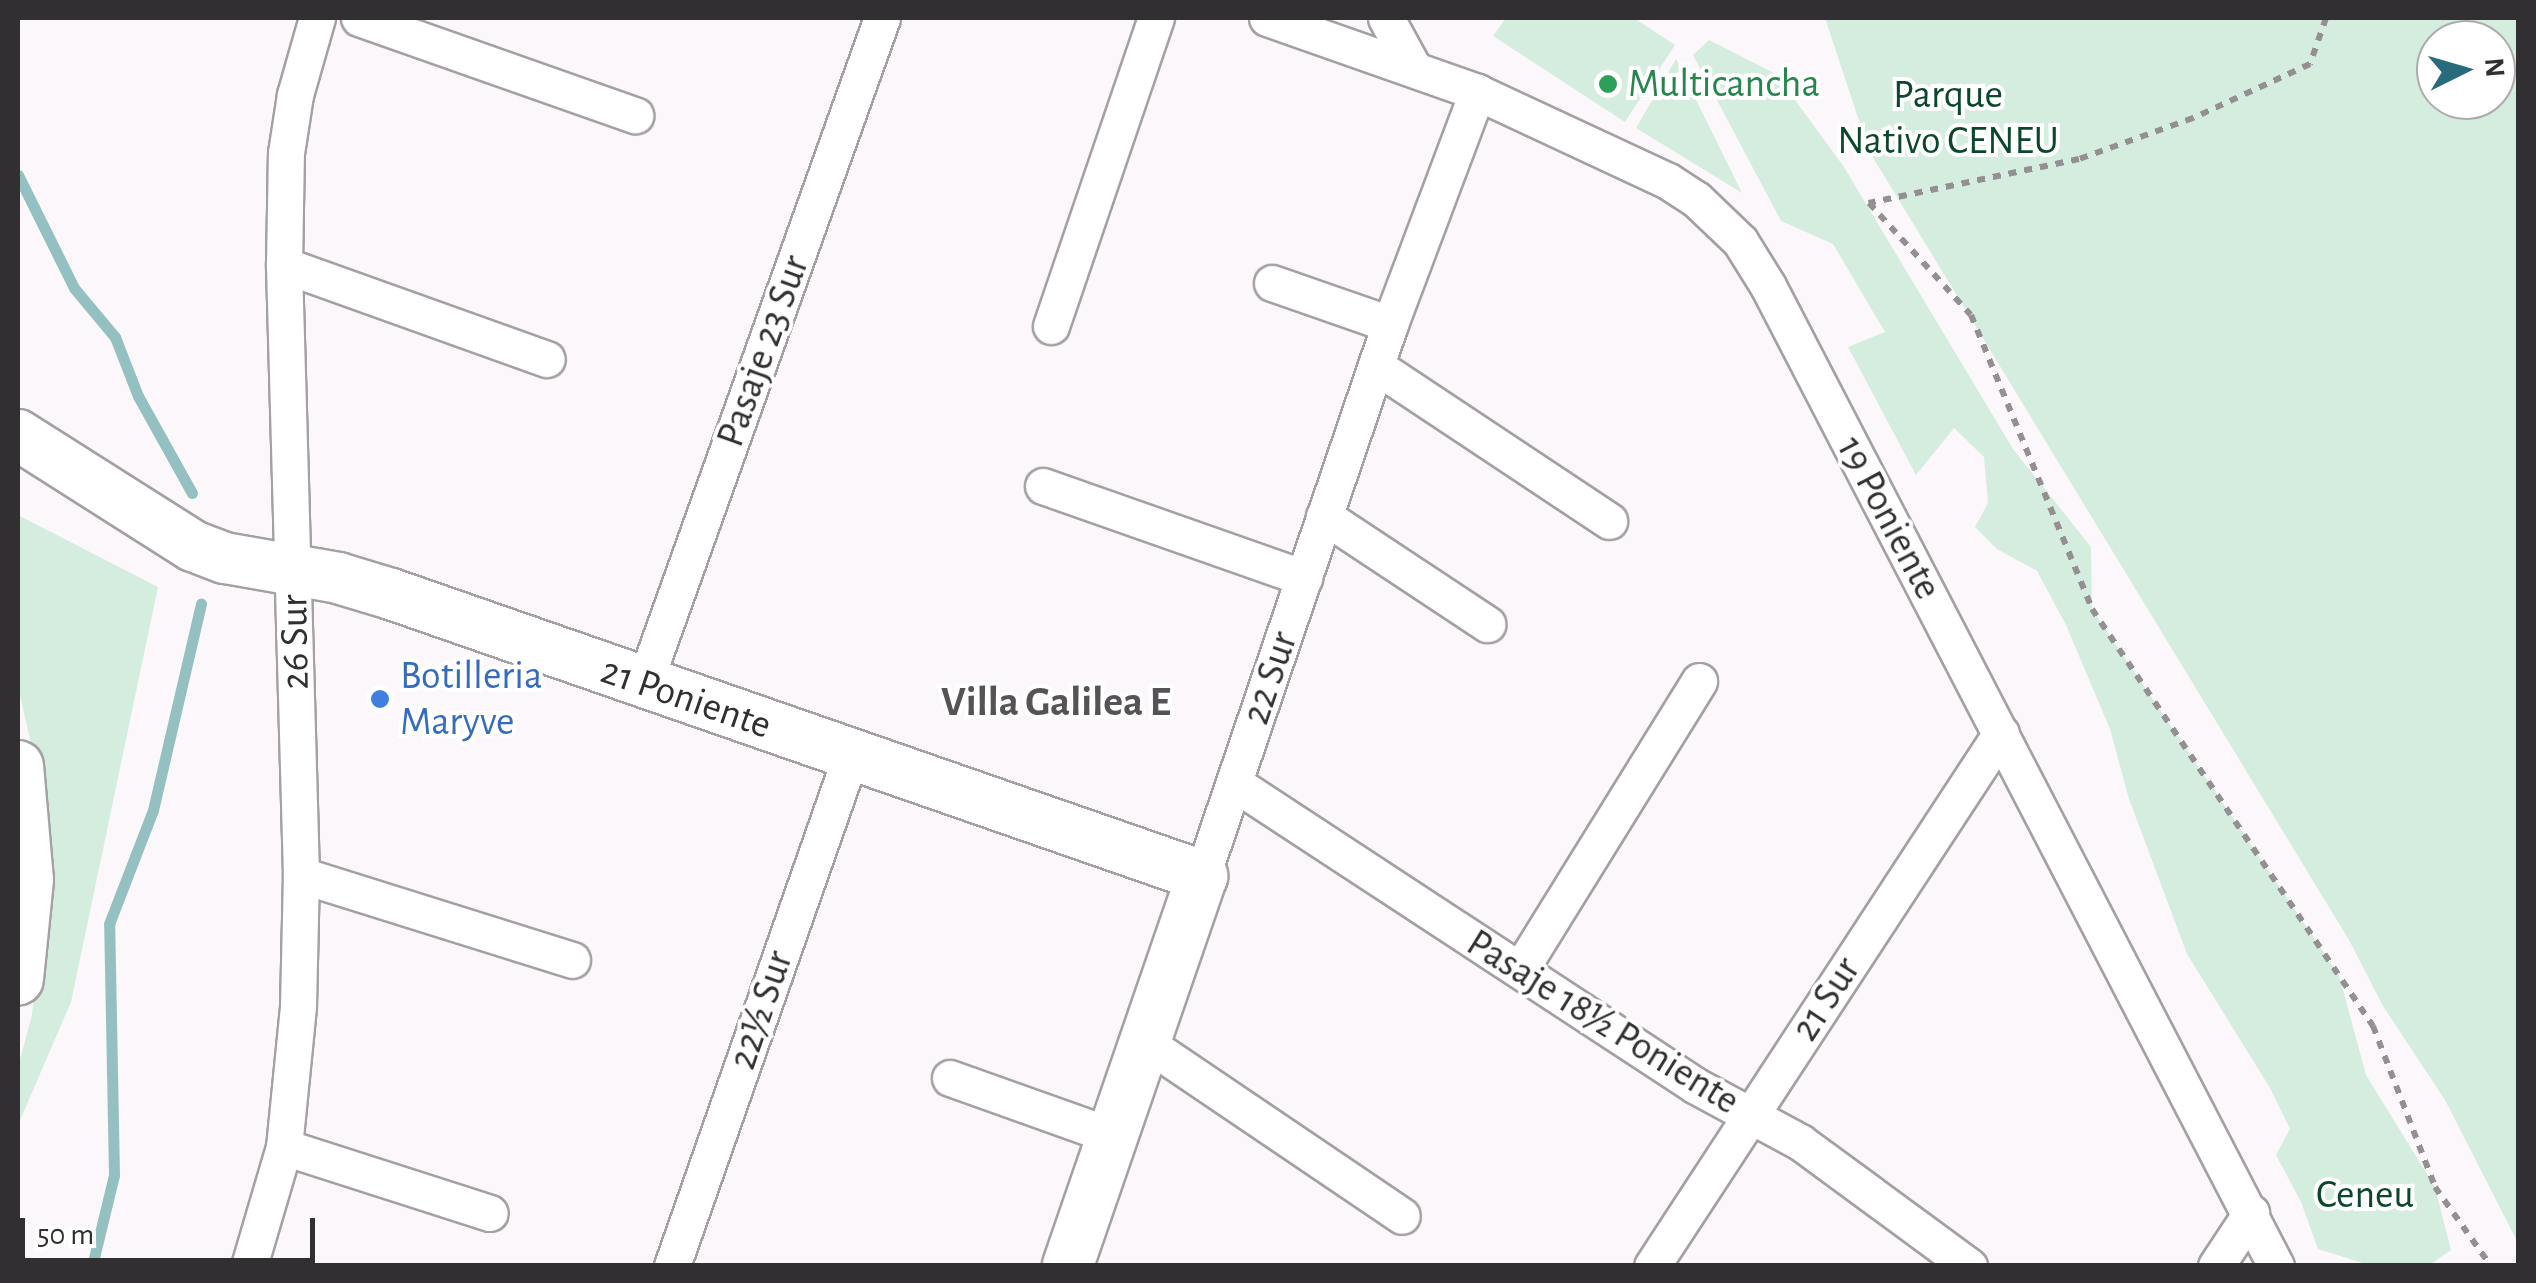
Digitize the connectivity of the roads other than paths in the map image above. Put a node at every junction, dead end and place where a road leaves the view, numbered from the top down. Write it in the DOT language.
graph roads {
  1 [pos="317,18"];
  2 [pos="359,18"];
  3 [pos="882,18"];
  4 [pos="1156,18"];
  5 [pos="1267,18"];
  6 [pos="1386,18"];
  7 [pos="1414,69"];
  8 [pos="1476,92"];
  9 [pos="635,116"];
  10 [pos="284,265"];
  11 [pos="1272,283"];
  12 [pos="1390,324"];
  13 [pos="1051,326"];
  14 [pos="547,359"];
  15 [pos="1376,366"];
  16 [pos="18,435"];
  17 [pos="1043,486"];
  18 [pos="1324,516"];
  19 [pos="1610,521"];
  20 [pos="294,570"];
  21 [pos="1304,578"];
  22 [pos="1487,624"];
  23 [pos="1699,681"];
  24 [pos="644,684"];
  25 [pos="2001,733"];
  26 [pos="850,756"];
  27 [pos="18,766"];
  28 [pos="1234,783"];
  29 [pos="22,831"];
  30 [pos="300,875"];
  31 [pos="1202,876"];
  32 [pos="572,960"];
  33 [pos="1520,970"];
  34 [pos="18,979"];
  35 [pos="1144,1042"];
  36 [pos="950,1078"];
  37 [pos="1750,1116"];
  38 [pos="1113,1136"];
  39 [pos="284,1147"];
  40 [pos="490,1213"];
  41 [pos="2251,1213"];
  42 [pos="1402,1216"];
  43 [pos="250,1266"];
  44 [pos="672,1266"];
  45 [pos="1068,1266"];
  46 [pos="1652,1266"];
  47 [pos="1969,1266"];
  48 [pos="2216,1266"];
  49 [pos="2276,1266"];
  1 -- 10 [label="street, 26 Sur"];
  2 -- 9 [label="street"];
  3 -- 24 [label="street, Pasaje 23 Sur"];
  4 -- 13 [label="street"];
  5 -- 7 [label="street, 19 Poniente"];
  6 -- 7 [label="street"];
  7 -- 8 [label="street, 19 Poniente"];
  8 -- 12 [label="street, 22 Sur"];
  8 -- 25 [label="street, 19 Poniente"];
  10 -- 14 [label="street"];
  10 -- 20 [label="street, 26 Sur"];
  11 -- 12 [label="street"];
  12 -- 15 [label="street, 22 Sur"];
  15 -- 18 [label="street, 22 Sur"];
  15 -- 19 [label="street"];
  16 -- 20 [label="street, 21 Poniente"];
  17 -- 21 [label="street"];
  18 -- 21 [label="street, 22 Sur"];
  18 -- 22 [label="street"];
  20 -- 24 [label="street, 21 Poniente"];
  20 -- 30 [label="street, 26 Sur"];
  21 -- 28 [label="street, 22 Sur"];
  23 -- 33 [label="street"];
  24 -- 26 [label="street, 21 Poniente"];
  25 -- 37 [label="street, 21 Sur"];
  25 -- 41 [label="street, 19 Poniente"];
  26 -- 31 [label="street, 21 Poniente"];
  26 -- 44 [label="street, 22½ Sur"];
  27 -- 29 [label="street"];
  28 -- 31 [label="street, 22 Sur"];
  28 -- 33 [label="street, Pasaje 18½ Poniente"];
  29 -- 34 [label="street"];
  30 -- 32 [label="street"];
  30 -- 39 [label="street, 26 Sur"];
  31 -- 35 [label="street, 22 Sur"];
  33 -- 37 [label="street, Pasaje 18½ Poniente"];
  35 -- 38 [label="street, 22 Sur"];
  35 -- 42 [label="street"];
  36 -- 38 [label="street"];
  37 -- 46 [label="street, 21 Sur"];
  37 -- 47 [label="street, Pasaje 18½ Poniente"];
  38 -- 45 [label="street, 22 Sur"];
  39 -- 40 [label="street"];
  39 -- 43 [label="street, 26 Sur"];
  41 -- 48 [label="street"];
  41 -- 49 [label="street, 19 Poniente"];
}
